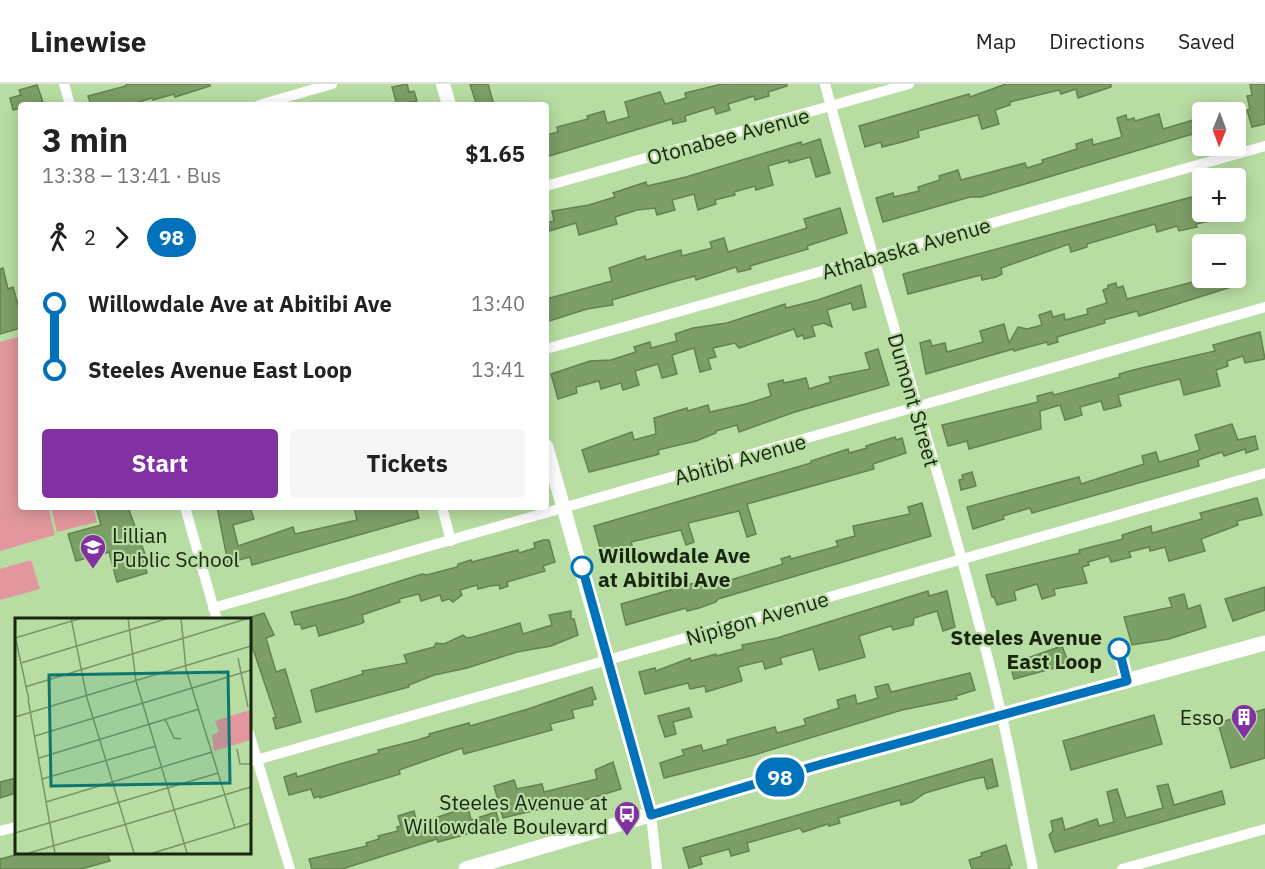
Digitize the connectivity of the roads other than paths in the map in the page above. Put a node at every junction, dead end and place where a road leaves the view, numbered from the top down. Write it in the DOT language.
graph roads {
  1 [pos="64,84"];
  2 [pos="332,84"];
  3 [pos="443,84"];
  4 [pos="825,84"];
  5 [pos="909,84"];
  6 [pos="69,102"];
  7 [pos="269,102"];
  8 [pos="448,102"];
  9 [pos="831,107"];
  10 [pos="1265,146"];
  11 [pos="549,185"];
  12 [pos="873,258"];
  13 [pos="1265,307"];
  14 [pos="549,348"];
  15 [pos="917,409"];
  16 [pos="549,456"];
  17 [pos="1265,473"];
  18 [pos="564,509"];
  19 [pos="186,510"];
  20 [pos="443,510"];
  21 [pos="451,541"];
  22 [pos="962,561"];
  23 [pos="213,608"];
  24 [pos="216,618"];
  25 [pos="1265,643"];
  26 [pos="609,660"];
  27 [pos="1002,716"];
  28 [pos="250,740"];
  29 [pos="253,761"];
  30 [pos="651,815"];
  31 [pos="15,827"];
  32 [pos="1265,828"];
  33 [pos="0,831"];
  34 [pos="290,869"];
  35 [pos="466,869"];
  36 [pos="657,869"];
  37 [pos="1033,869"];
  38 [pos="1122,869"];
  1 -- 6 [label="street"];
  2 -- 7 [label="street"];
  3 -- 8 [label="street"];
  4 -- 9 [label="street, Dumont Street"];
  5 -- 9 [label="street, Otonabee Avenue"];
  9 -- 11 [label="street, Otonabee Avenue"];
  9 -- 12 [label="street, Dumont Street"];
  10 -- 12 [label="street, Athabaska Avenue"];
  12 -- 14 [label="street, Athabaska Avenue"];
  12 -- 15 [label="street, Dumont Street"];
  13 -- 15 [label="street, Abitibi Avenue"];
  15 -- 18 [label="street, Abitibi Avenue"];
  15 -- 22 [label="street, Dumont Street"];
  16 -- 18 [label="street"];
  17 -- 22 [label="street, Nipigon Avenue"];
  18 -- 21 [label="street, Abitibi Avenue"];
  18 -- 26 [label="street"];
  19 -- 23 [label="street"];
  20 -- 21 [label="street"];
  21 -- 23 [label="street, Abitibi Avenue"];
  22 -- 26 [label="street, Nipigon Avenue"];
  22 -- 27 [label="street, Dumont Street"];
  23 -- 24 [label="street"];
  25 -- 27 [label="main road"];
  26 -- 29 [label="street, Nipigon Avenue"];
  26 -- 30 [label="street"];
  27 -- 30 [label="main road"];
  27 -- 37 [label="street, Dumont Street"];
  28 -- 29 [label="street"];
  29 -- 34 [label="street"];
  30 -- 35 [label="main road"];
  30 -- 36 [label="street"];
  31 -- 33 [label="street"];
  32 -- 38 [label="street"];
}
